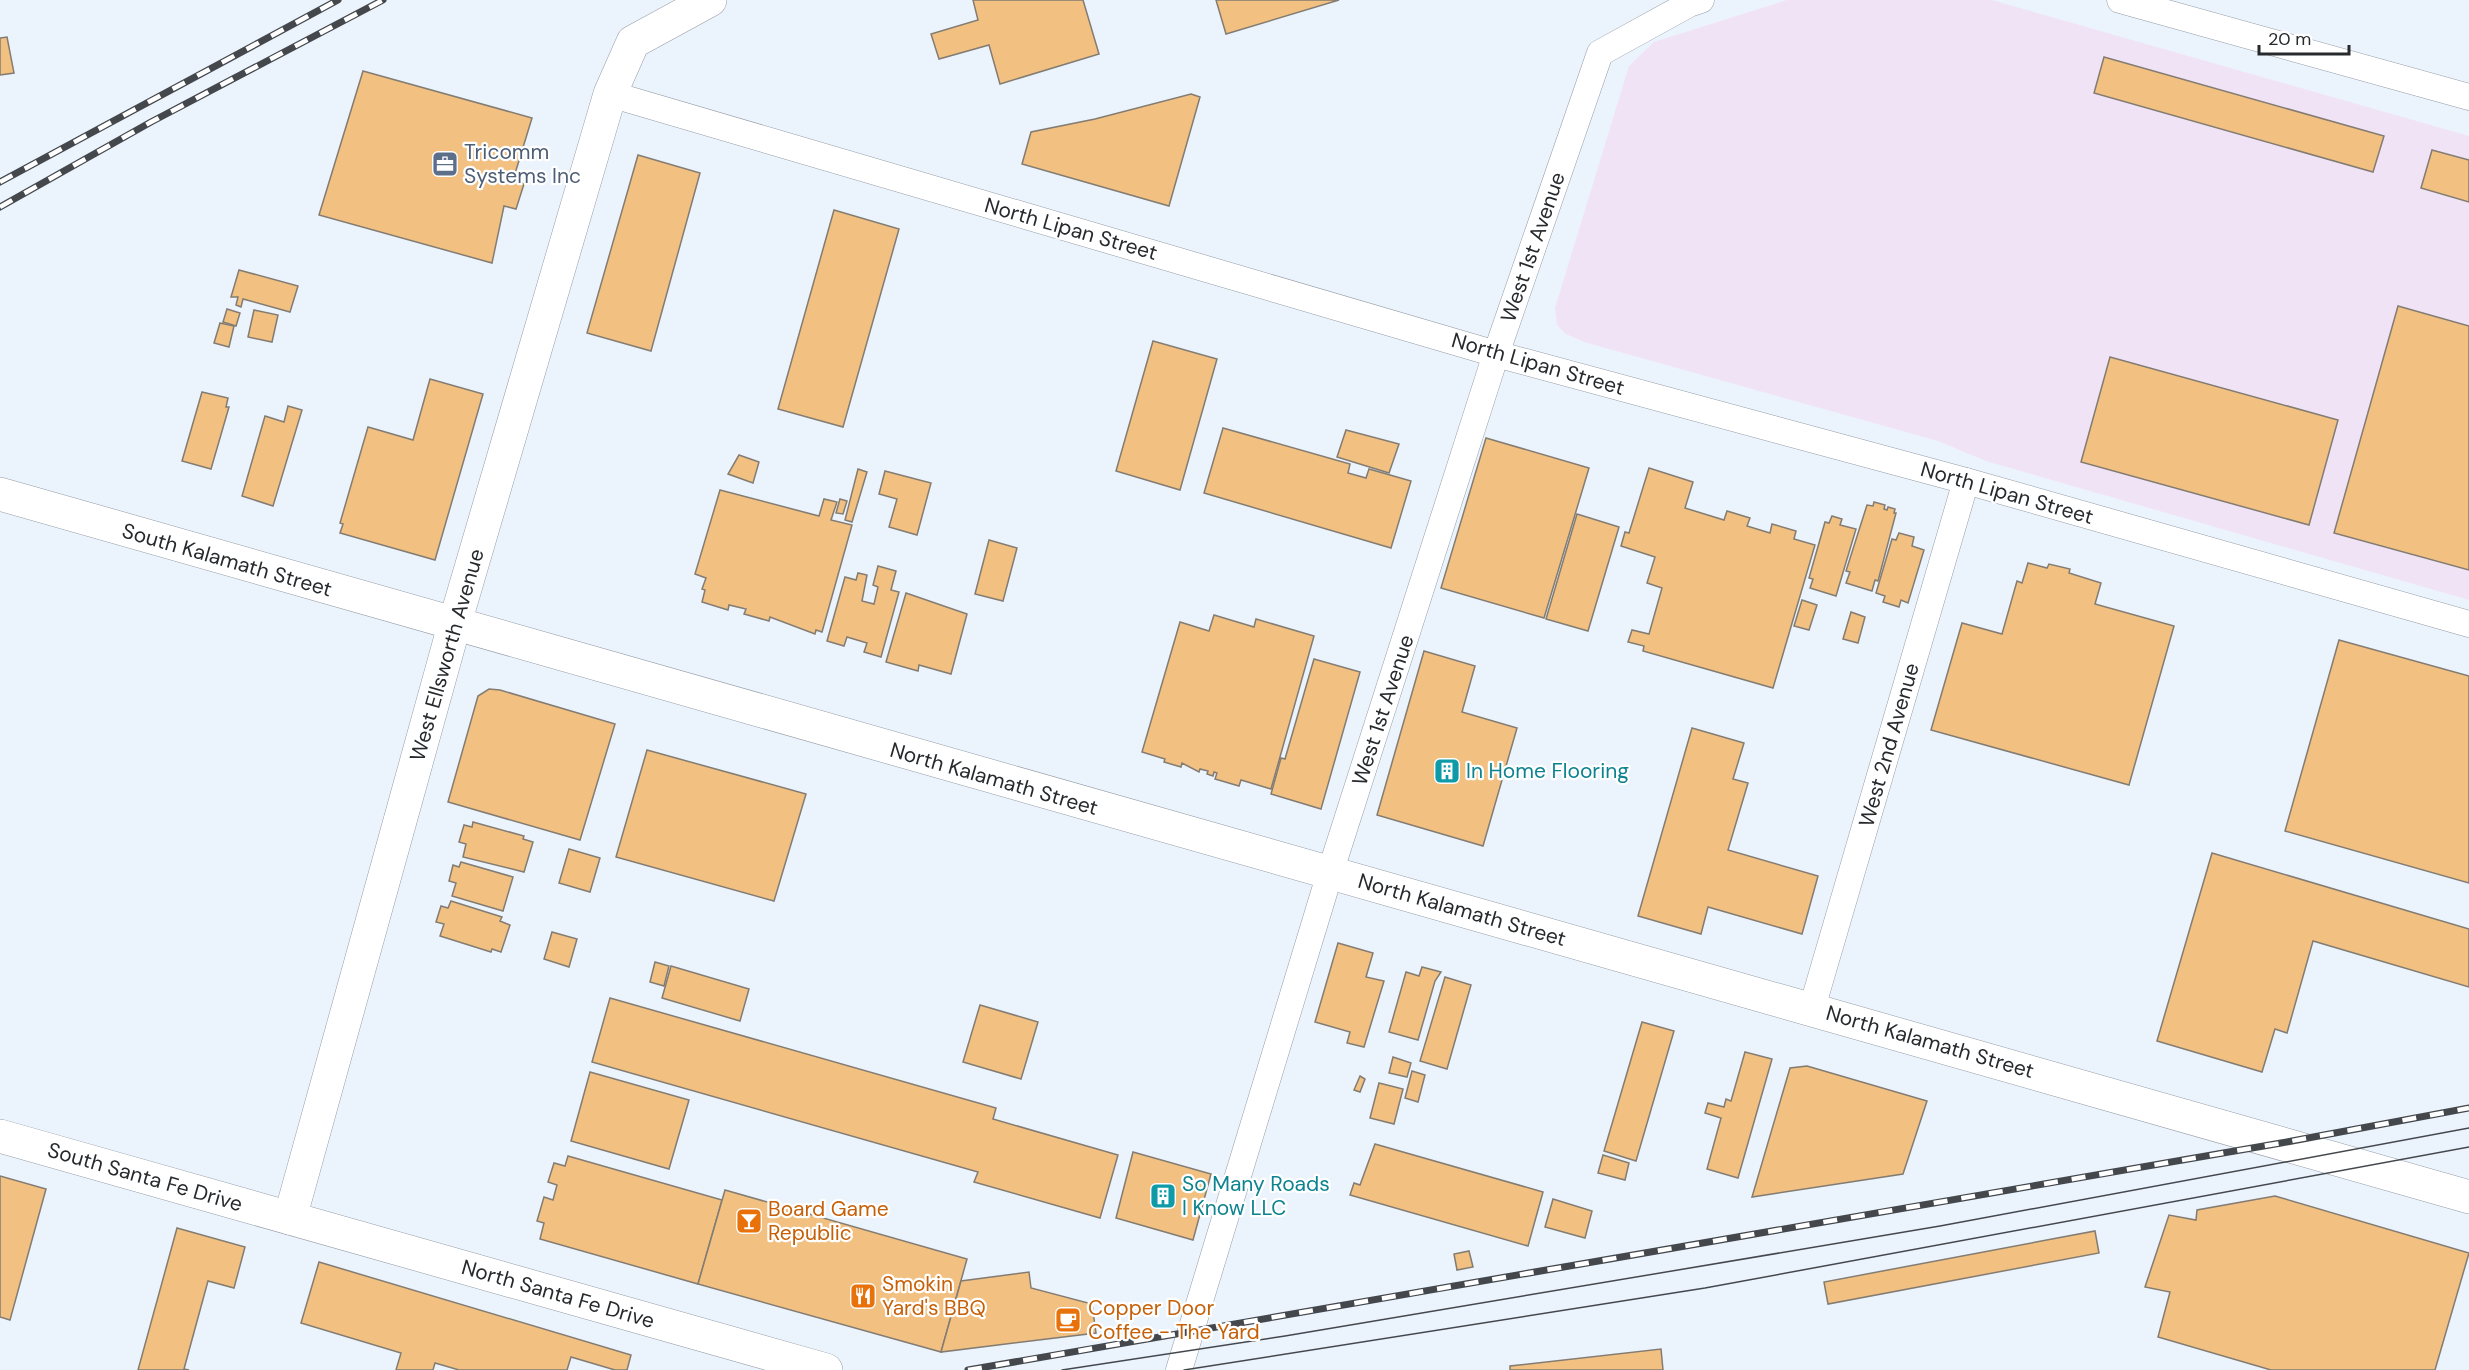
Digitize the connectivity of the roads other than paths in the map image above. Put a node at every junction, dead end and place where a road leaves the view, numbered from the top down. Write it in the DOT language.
graph roads {
  1 [pos="710,0"];
  2 [pos="1701,0"];
  3 [pos="2120,0"];
  4 [pos="610,94"];
  5 [pos="2469,97"];
  6 [pos="1496,354"];
  7 [pos="1966,481"];
  8 [pos="0,494"];
  9 [pos="2469,624"];
  10 [pos="454,626"];
  11 [pos="1330,873"];
  12 [pos="1812,1008"];
  13 [pos="0,1136"];
  14 [pos="2469,1197"];
  15 [pos="290,1218"];
  16 [pos="826,1370"];
  17 [pos="1179,1370"];
  1 -- 4 [label="main road, West Ellsworth Avenue"];
  2 -- 6 [label="street, West 1st Avenue"];
  3 -- 5 [label="street"];
  4 -- 6 [label="street, North Lipan Street"];
  4 -- 10 [label="main road, West Ellsworth Avenue"];
  6 -- 7 [label="street, North Lipan Street"];
  6 -- 11 [label="street, West 1st Avenue"];
  7 -- 9 [label="street, North Lipan Street"];
  7 -- 12 [label="street, West 2nd Avenue"];
  8 -- 10 [label="main road, South Kalamath Street"];
  10 -- 11 [label="main road, North Kalamath Street"];
  10 -- 15 [label="main road, West Ellsworth Avenue"];
  11 -- 12 [label="main road, North Kalamath Street"];
  11 -- 17 [label="street, West 1st Avenue"];
  12 -- 14 [label="main road, North Kalamath Street"];
  13 -- 15 [label="main road, South Santa Fe Drive"];
  15 -- 16 [label="main road, North Santa Fe Drive"];
}
